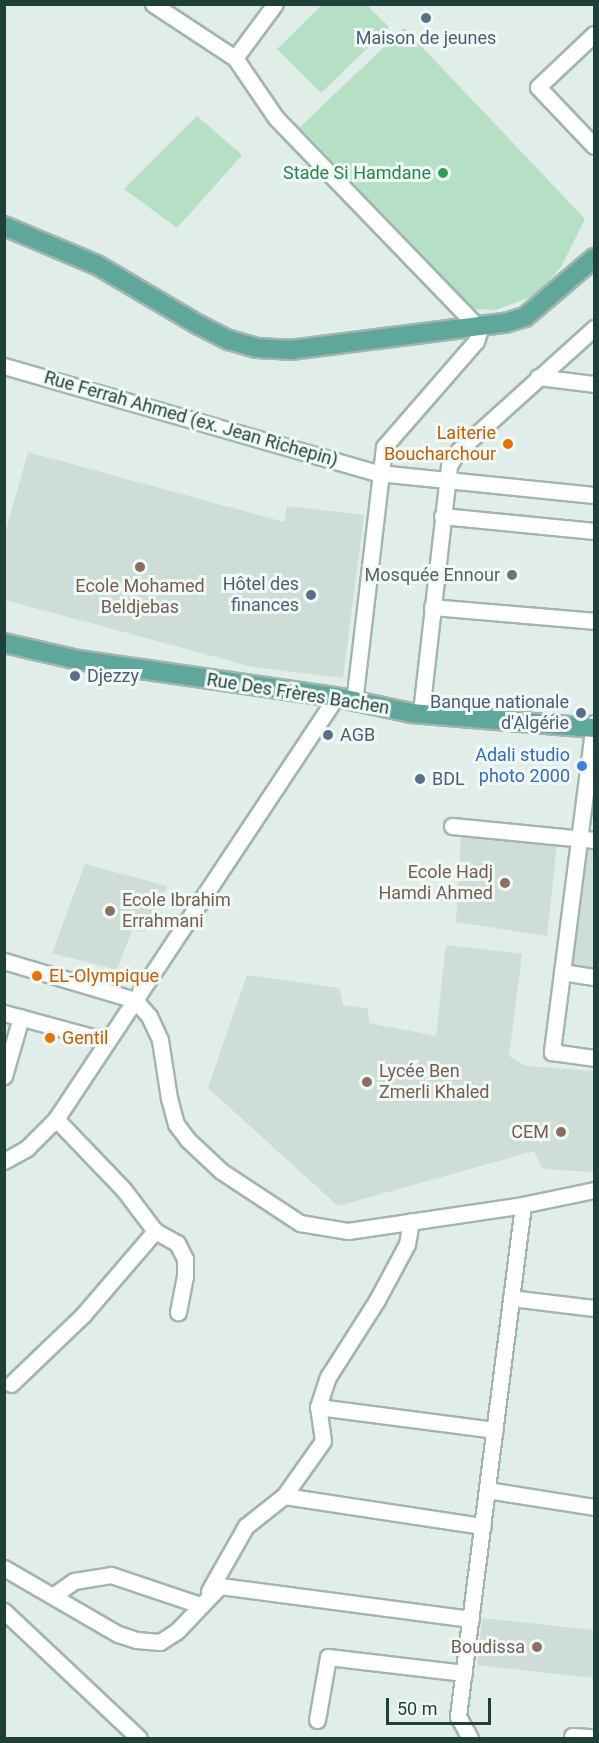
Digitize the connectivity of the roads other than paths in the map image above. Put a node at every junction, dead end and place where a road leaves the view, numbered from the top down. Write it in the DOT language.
graph roads {
  1 [pos="153,4"];
  2 [pos="275,4"];
  3 [pos="594,34"];
  4 [pos="236,58"];
  5 [pos="594,146"];
  6 [pos="4,226"];
  7 [pos="594,258"];
  8 [pos="594,328"];
  9 [pos="480,329"];
  10 [pos="4,366"];
  11 [pos="538,377"];
  12 [pos="594,384"];
  13 [pos="378,472"];
  14 [pos="447,480"];
  15 [pos="594,495"];
  16 [pos="442,516"];
  17 [pos="594,531"];
  18 [pos="432,607"];
  19 [pos="594,621"];
  20 [pos="4,643"];
  21 [pos="345,699"];
  22 [pos="421,712"];
  23 [pos="594,723"];
  24 [pos="594,728"];
  25 [pos="453,826"];
  26 [pos="578,838"];
  27 [pos="594,840"];
  28 [pos="4,962"];
  29 [pos="562,972"];
  30 [pos="594,977"];
  31 [pos="135,1000"];
  32 [pos="4,1013"];
  33 [pos="21,1017"];
  34 [pos="107,1041"];
  35 [pos="594,1058"];
  36 [pos="4,1076"];
  37 [pos="56,1119"];
  38 [pos="4,1161"];
  39 [pos="594,1190"];
  40 [pos="523,1205"];
  41 [pos="411,1221"];
  42 [pos="155,1231"];
  43 [pos="511,1298"];
  44 [pos="594,1308"];
  45 [pos="178,1312"];
  46 [pos="11,1384"];
  47 [pos="318,1407"];
  48 [pos="495,1431"];
  49 [pos="487,1490"];
  50 [pos="284,1496"];
  51 [pos="594,1507"];
  52 [pos="483,1526"];
  53 [pos="4,1568"];
  54 [pos="54,1595"];
  55 [pos="202,1603"];
  56 [pos="4,1611"];
  57 [pos="471,1619"];
  58 [pos="464,1673"];
  59 [pos="317,1720"];
  60 [pos="572,1736"];
  61 [pos="594,1737"];
  62 [pos="139,1738"];
  63 [pos="470,1738"];
  1 -- 4 [label="street"];
  2 -- 4 [label="street"];
  3 -- 5 [label="street"];
  4 -- 9 [label="street"];
  6 -- 9 [label="main road"];
  7 -- 9 [label="main road"];
  8 -- 11 [label="street"];
  9 -- 13 [label="street"];
  10 -- 13 [label="street, Rue Ferrah Ahmed (ex. Jean Richepin)"];
  11 -- 12 [label="street"];
  11 -- 14 [label="street"];
  13 -- 14 [label="street, Rue Ferrah Ahmed (ex. Jean Richepin)"];
  13 -- 21 [label="street"];
  14 -- 15 [label="street, Rue Ferrah Ahmed (ex. Jean Richepin)"];
  14 -- 16 [label="street"];
  16 -- 17 [label="street"];
  16 -- 18 [label="street"];
  18 -- 19 [label="street"];
  18 -- 22 [label="street"];
  20 -- 21 [label="main road, Rue Des Frères Bachen"];
  21 -- 22 [label="main road, Rue Des Frères Bachen"];
  21 -- 31 [label="street"];
  22 -- 24 [label="main road, Rue Des Frères Bachen"];
  23 -- 24 [label="street"];
  24 -- 26 [label="street"];
  25 -- 26 [label="street"];
  26 -- 27 [label="street"];
  26 -- 29 [label="street"];
  28 -- 31 [label="street"];
  29 -- 30 [label="street"];
  29 -- 35 [label="street"];
  31 -- 34 [label="street"];
  31 -- 41 [label="street"];
  32 -- 33 [label="street"];
  33 -- 34 [label="street"];
  33 -- 36 [label="street"];
  34 -- 37 [label="street"];
  37 -- 38 [label="street"];
  37 -- 42 [label="street"];
  39 -- 40 [label="street"];
  40 -- 41 [label="street"];
  40 -- 43 [label="street"];
  41 -- 47 [label="street"];
  42 -- 45 [label="street"];
  42 -- 46 [label="street"];
  43 -- 44 [label="street"];
  43 -- 48 [label="street"];
  47 -- 48 [label="street"];
  47 -- 50 [label="street"];
  48 -- 49 [label="street"];
  49 -- 51 [label="street"];
  49 -- 52 [label="street"];
  50 -- 52 [label="street"];
  50 -- 55 [label="street"];
  52 -- 57 [label="street"];
  53 -- 54 [label="street"];
  54 -- 55 [label="street"];
  54 -- 55 [label="street"];
  55 -- 57 [label="street"];
  56 -- 62 [label="street"];
  57 -- 58 [label="street"];
  58 -- 59 [label="street"];
  58 -- 63 [label="street"];
  60 -- 61 [label="street"];
}
